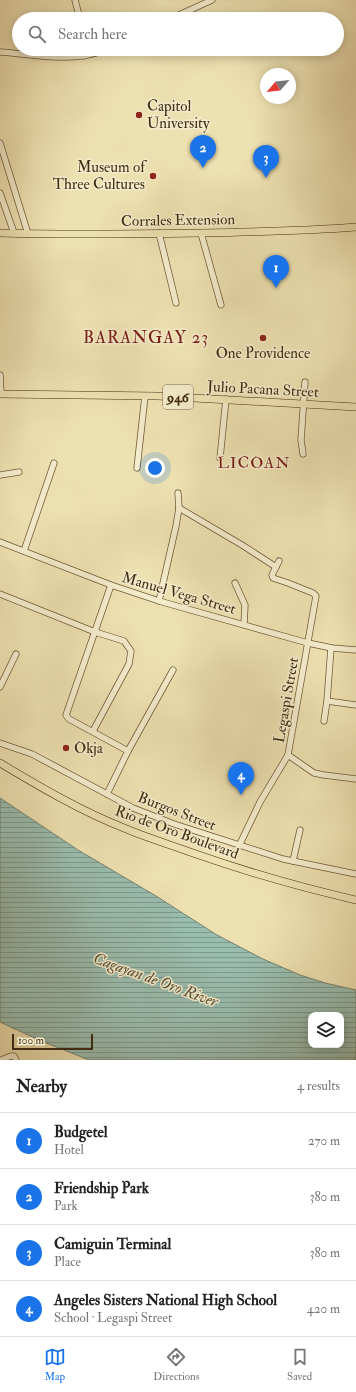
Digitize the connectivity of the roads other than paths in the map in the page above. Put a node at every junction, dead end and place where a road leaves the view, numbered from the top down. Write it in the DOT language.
graph roads {
  1 [pos="75,0"];
  2 [pos="212,0"];
  3 [pos="78,12"];
  4 [pos="185,12"];
  5 [pos="0,52"];
  6 [pos="12,53"];
  7 [pos="54,56"];
  8 [pos="84,56"];
  9 [pos="0,143"];
  10 [pos="0,192"];
  11 [pos="356,227"];
  12 [pos="0,233"];
  13 [pos="14,233"];
  14 [pos="159,233"];
  15 [pos="201,233"];
  16 [pos="28,234"];
  17 [pos="176,303"];
  18 [pos="221,305"];
  19 [pos="0,375"];
  20 [pos="305,382"];
  21 [pos="1,394"];
  22 [pos="145,396"];
  23 [pos="226,399"];
  24 [pos="304,404"];
  25 [pos="356,408"];
  26 [pos="303,454"];
  27 [pos="220,458"];
  28 [pos="54,463"];
  29 [pos="137,468"];
  30 [pos="19,472"];
  31 [pos="0,475"];
  32 [pos="178,493"];
  33 [pos="179,508"];
  34 [pos="0,542"];
  35 [pos="24,551"];
  36 [pos="279,561"];
  37 [pos="276,567"];
  38 [pos="235,582"];
  39 [pos="111,585"];
  40 [pos="0,594"];
  41 [pos="159,601"];
  42 [pos="244,624"];
  43 [pos="95,632"];
  44 [pos="308,643"];
  45 [pos="331,648"];
  46 [pos="356,650"];
  47 [pos="16,654"];
  48 [pos="173,670"];
  49 [pos="0,687"];
  50 [pos="327,701"];
  51 [pos="356,705"];
  52 [pos="324,721"];
  53 [pos="93,731"];
  54 [pos="0,743"];
  55 [pos="128,751"];
  56 [pos="288,755"];
  57 [pos="0,763"];
  58 [pos="356,779"];
  59 [pos="107,794"];
  60 [pos="300,830"];
  61 [pos="239,846"];
  62 [pos="294,861"];
  63 [pos="356,874"];
  64 [pos="356,900"];
  65 [pos="1,1060"];
  66 [pos="16,1060"];
  1 -- 3 [label="street"];
  2 -- 4 [label="street"];
  5 -- 6 [label="street"];
  7 -- 8 [label="street"];
  9 -- 16 [label="street"];
  10 -- 13 [label="street"];
  11 -- 15 [label="main road, Corrales Extension"];
  12 -- 13 [label="main road, Corrales Extension"];
  13 -- 16 [label="main road, Corrales Extension"];
  14 -- 15 [label="main road, Corrales Extension"];
  14 -- 16 [label="main road, Corrales Extension"];
  14 -- 17 [label="street"];
  15 -- 18 [label="street"];
  19 -- 21 [label="street"];
  20 -- 24 [label="street"];
  21 -- 22 [label="main road, Julio Pacana Street / 946"];
  22 -- 23 [label="main road, Julio Pacana Street / 946"];
  22 -- 29 [label="street"];
  23 -- 24 [label="main road, Julio Pacana Street / 946"];
  23 -- 27 [label="street"];
  24 -- 25 [label="main road, Julio Pacana Street / 946"];
  24 -- 26 [label="street"];
  28 -- 35 [label="street"];
  30 -- 31 [label="street"];
  32 -- 33 [label="street"];
  33 -- 37 [label="street"];
  33 -- 41 [label="street"];
  34 -- 35 [label="street, Manuel Vega Street"];
  35 -- 39 [label="street, Manuel Vega Street"];
  36 -- 37 [label="street"];
  37 -- 44 [label="street, Legaspi Street"];
  38 -- 42 [label="street"];
  39 -- 41 [label="street, Manuel Vega Street"];
  39 -- 43 [label="street"];
  40 -- 43 [label="street"];
  41 -- 42 [label="street, Manuel Vega Street"];
  42 -- 44 [label="street, Manuel Vega Street"];
  43 -- 53 [label="street"];
  43 -- 53 [label="street"];
  44 -- 45 [label="street, Manuel Vega Street"];
  44 -- 56 [label="street, Legaspi Street"];
  45 -- 46 [label="street, Manuel Vega Street"];
  45 -- 50 [label="street"];
  47 -- 49 [label="street"];
  48 -- 55 [label="street"];
  50 -- 51 [label="street"];
  50 -- 52 [label="street"];
  53 -- 55 [label="street"];
  54 -- 59 [label="street, Burgos Street"];
  55 -- 59 [label="street"];
  56 -- 58 [label="street"];
  56 -- 61 [label="street, Legaspi Street"];
  57 -- 64 [label="main road, Rio de Oro Boulevard"];
  59 -- 61 [label="street, Burgos Street"];
  60 -- 62 [label="street"];
  61 -- 62 [label="street, Burgos Street"];
  62 -- 63 [label="street, Burgos Street"];
  65 -- 66 [label="street"];
}
